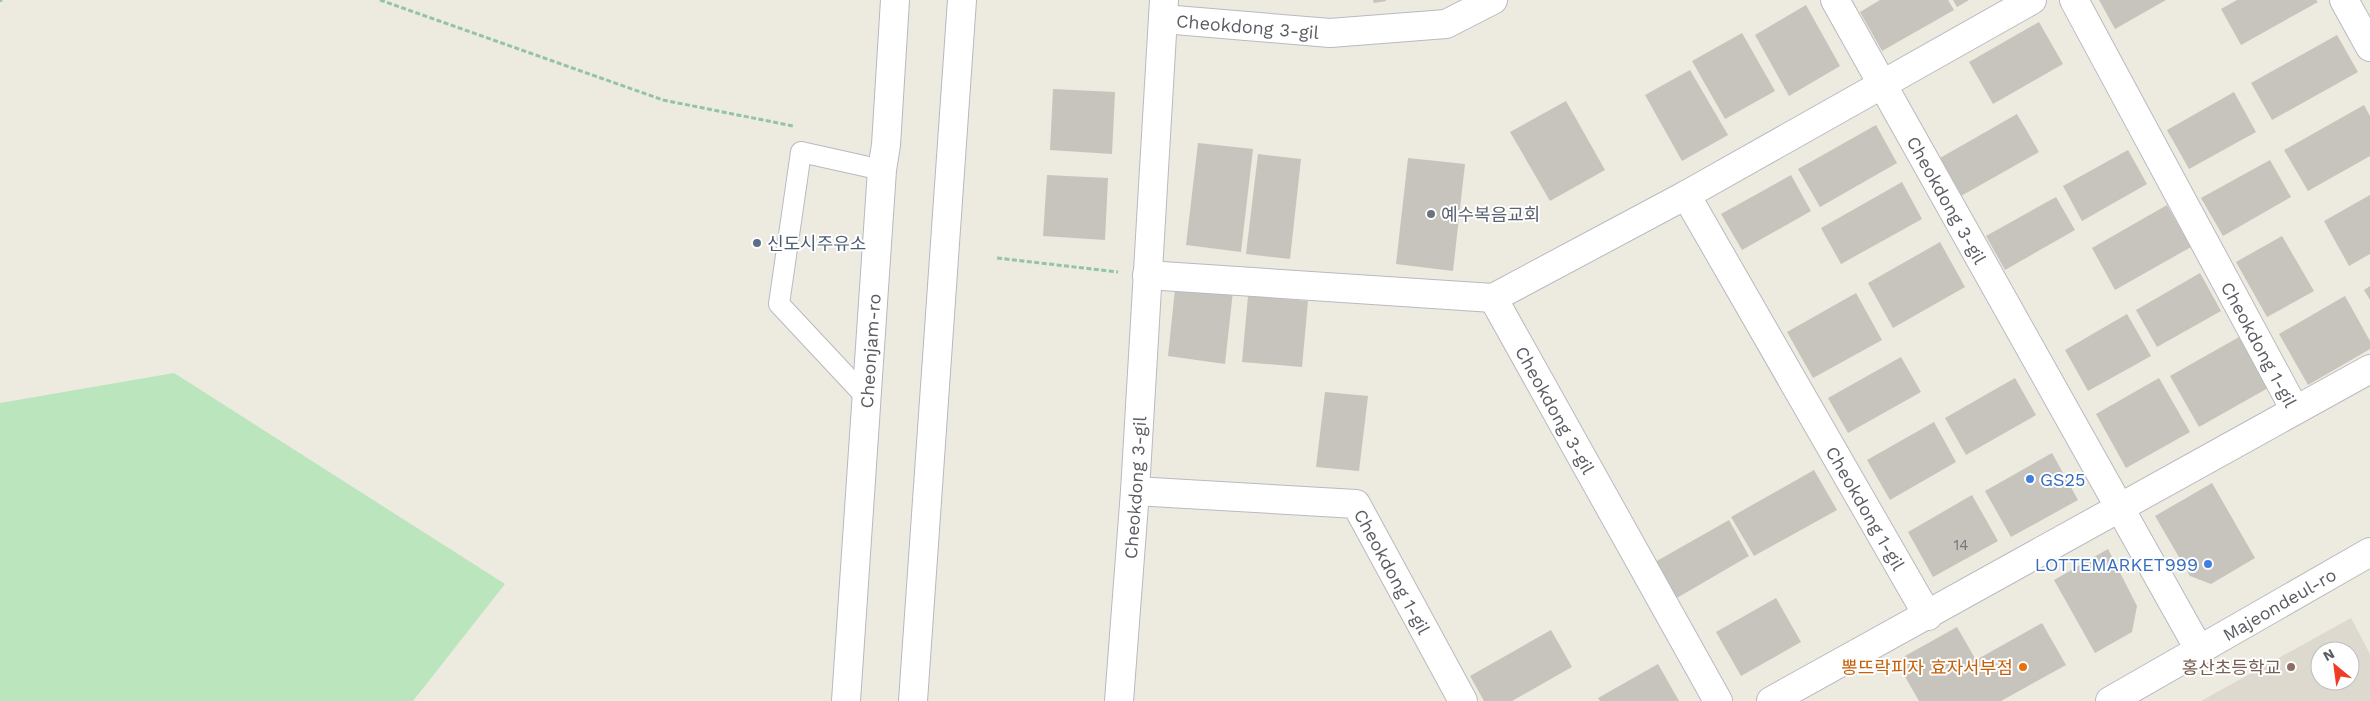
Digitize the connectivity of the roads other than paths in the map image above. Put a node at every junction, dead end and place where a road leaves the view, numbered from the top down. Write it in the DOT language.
graph roads {
  1 [pos="895,0"];
  2 [pos="962,0"];
  3 [pos="1493,0"];
  4 [pos="1835,0"];
  5 [pos="2032,0"];
  6 [pos="2074,0"];
  7 [pos="2344,0"];
  8 [pos="1163,9"];
  9 [pos="2370,48"];
  10 [pos="1882,84"];
  11 [pos="882,170"];
  12 [pos="1686,195"];
  13 [pos="1148,275"];
  14 [pos="1493,298"];
  15 [pos="2370,369"];
  16 [pos="865,396"];
  17 [pos="2294,410"];
  18 [pos="1135,491"];
  19 [pos="2119,508"];
  20 [pos="2370,552"];
  21 [pos="1928,616"];
  22 [pos="2200,651"];
  23 [pos="846,701"];
  24 [pos="913,701"];
  25 [pos="1119,701"];
  26 [pos="1463,701"];
  27 [pos="1718,701"];
  28 [pos="1771,701"];
  29 [pos="2110,701"];
  1 -- 11 [label="street, Cheonjam-ro"];
  2 -- 24 [label="street"];
  3 -- 8 [label="street, Cheokdong 3-gil"];
  4 -- 10 [label="street, Cheokdong 3-gil"];
  5 -- 10 [label="street"];
  6 -- 17 [label="street, Cheokdong 1-gil"];
  7 -- 9 [label="street"];
  8 -- 13 [label="street, Cheokdong 3-gil"];
  10 -- 12 [label="street"];
  10 -- 19 [label="street, Cheokdong 3-gil"];
  11 -- 16 [label="street, Cheonjam-ro"];
  11 -- 16 [label="lane"];
  12 -- 14 [label="street"];
  12 -- 21 [label="street, Cheokdong 1-gil"];
  13 -- 14 [label="street"];
  13 -- 18 [label="street, Cheokdong 3-gil"];
  14 -- 27 [label="street, Cheokdong 3-gil"];
  15 -- 17 [label="street"];
  16 -- 23 [label="street, Cheonjam-ro"];
  17 -- 19 [label="street, Cheokdong 1-gil"];
  18 -- 25 [label="street, Cheokdong 3-gil"];
  18 -- 26 [label="street, Cheokdong 1-gil"];
  19 -- 21 [label="street, Cheokdong 1-gil"];
  19 -- 22 [label="street"];
  20 -- 22 [label="street, Majeondeul-ro"];
  21 -- 28 [label="street, Cheokdong 1-gil"];
  22 -- 29 [label="street, Majeondeul-ro"];
}
